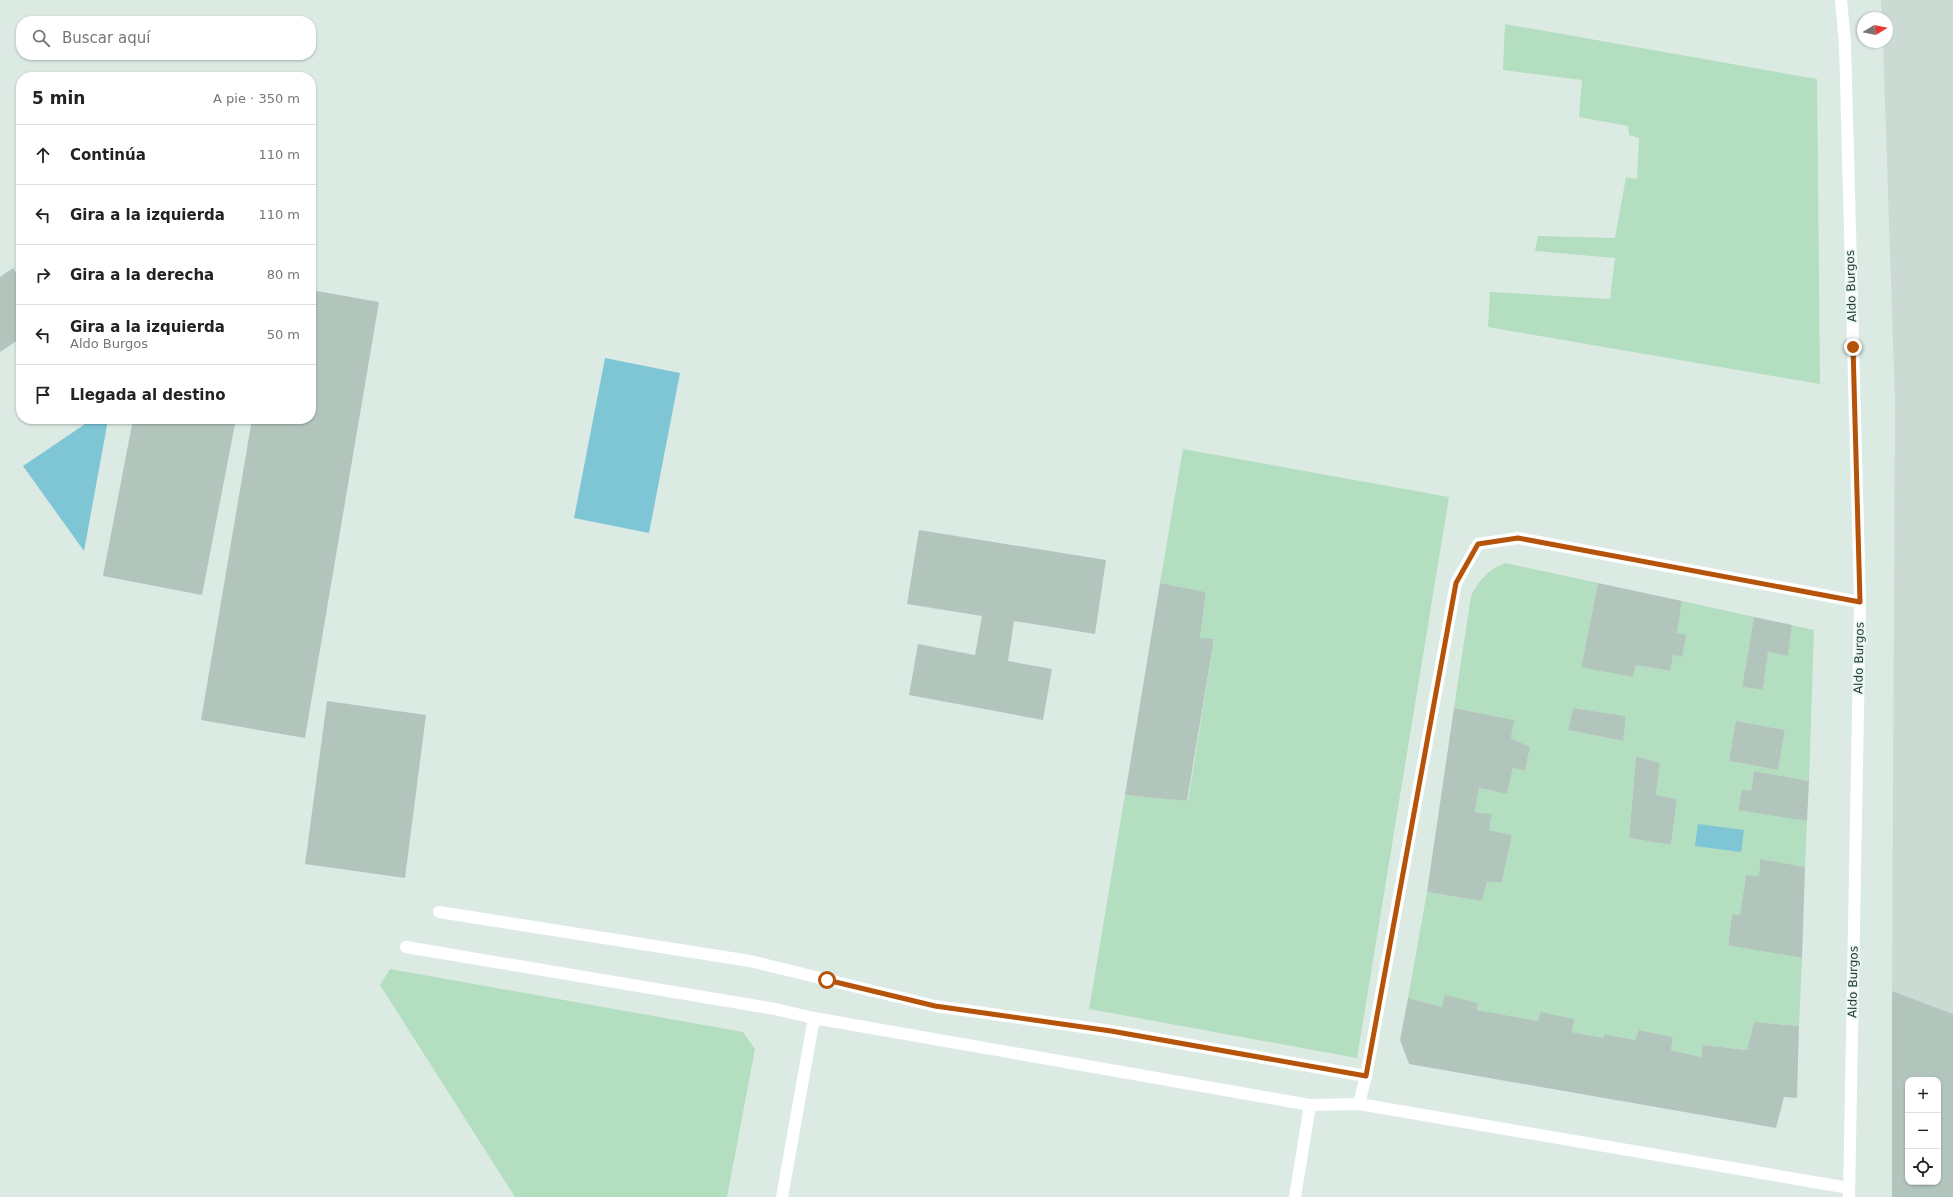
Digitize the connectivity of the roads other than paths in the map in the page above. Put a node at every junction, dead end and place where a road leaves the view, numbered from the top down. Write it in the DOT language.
graph roads {
  1 [pos="1841,0"];
  2 [pos="1860,602"];
  3 [pos="440,912"];
  4 [pos="406,947"];
  5 [pos="814,1018"];
  6 [pos="1366,1076"];
  7 [pos="1359,1104"];
  8 [pos="1310,1105"];
  9 [pos="1849,1193"];
  10 [pos="782,1197"];
  11 [pos="1295,1197"];
  1 -- 2 [label="street, Aldo Burgos"];
  2 -- 6 [label="street"];
  2 -- 9 [label="street, Aldo Burgos"];
  3 -- 6 [label="street"];
  4 -- 5 [label="street"];
  5 -- 8 [label="street"];
  5 -- 10 [label="street"];
  6 -- 7 [label="street"];
  7 -- 8 [label="street"];
  7 -- 9 [label="street"];
  8 -- 11 [label="street"];
}
